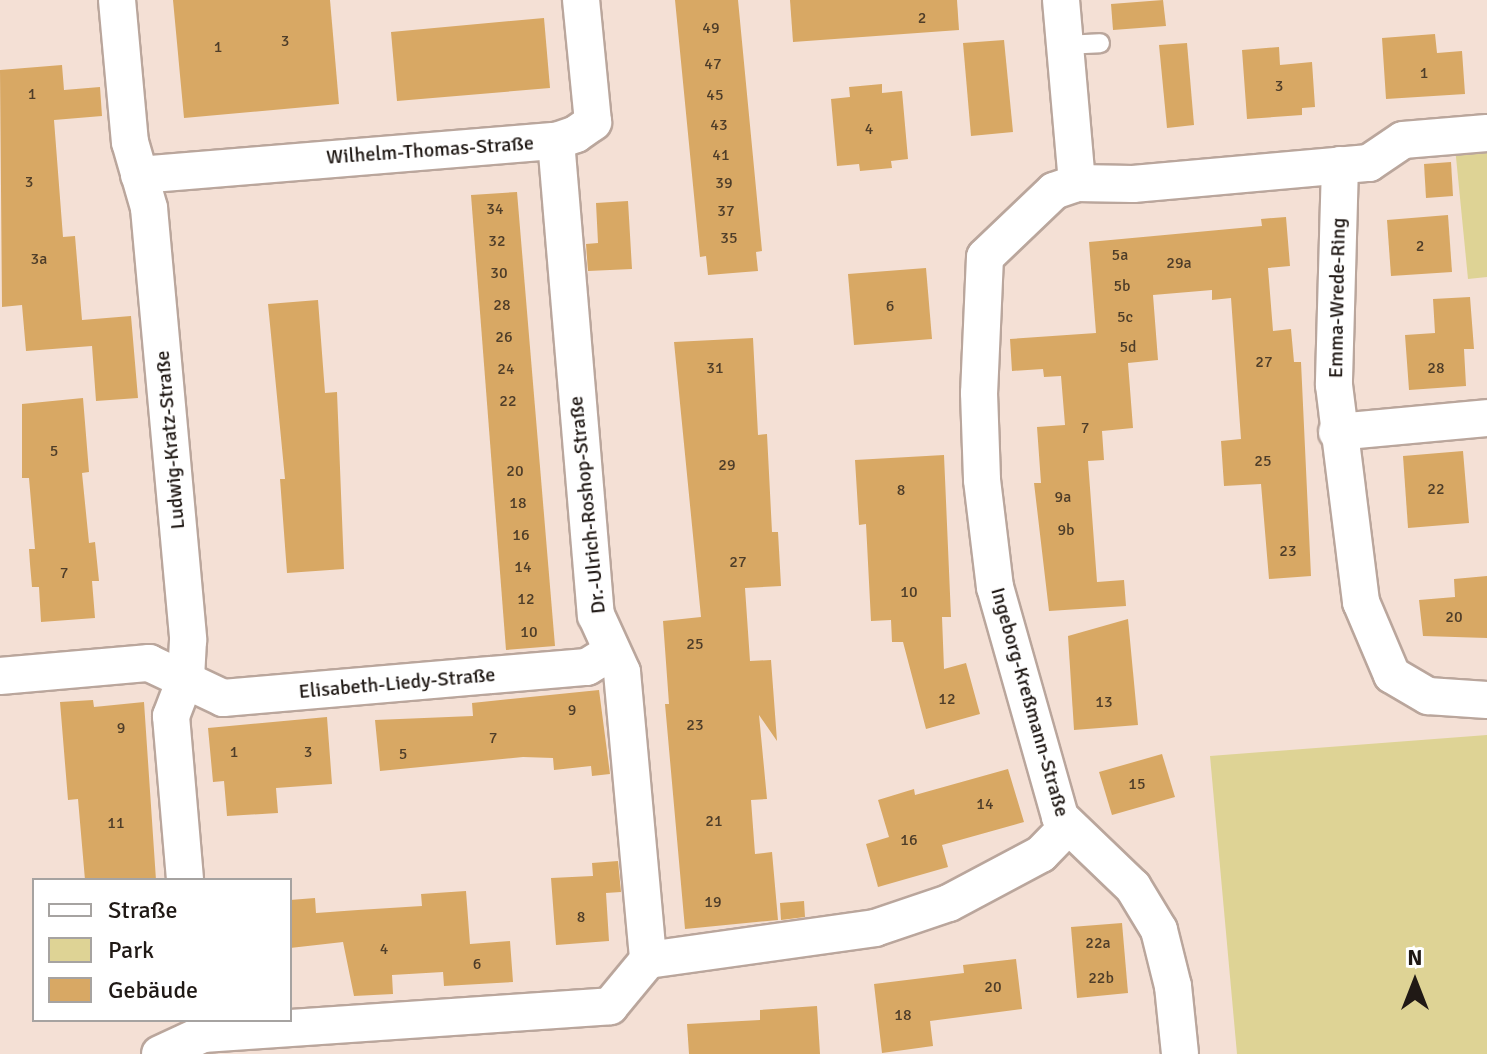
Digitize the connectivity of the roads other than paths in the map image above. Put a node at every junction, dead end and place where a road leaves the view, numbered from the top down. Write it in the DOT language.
graph roads {
  1 [pos="117,0"];
  2 [pos="581,0"];
  3 [pos="1061,0"];
  4 [pos="1487,133"];
  5 [pos="556,141"];
  6 [pos="1340,165"];
  7 [pos="139,175"];
  8 [pos="1077,183"];
  9 [pos="1487,418"];
  10 [pos="1337,432"];
  11 [pos="611,652"];
  12 [pos="0,676"];
  13 [pos="186,677"];
  14 [pos="1487,700"];
  15 [pos="1067,827"];
  16 [pos="185,878"];
  17 [pos="648,960"];
  18 [pos="202,1027"];
  19 [pos="160,1054"];
  20 [pos="1180,1054"];
  1 -- 7 [label="street, Ludwig-Kratz-Straße"];
  2 -- 5 [label="street, Wilhelm-Thomas-Straße"];
  3 -- 8 [label="street"];
  4 -- 6 [label="street"];
  5 -- 7 [label="street, Wilhelm-Thomas-Straße"];
  5 -- 11 [label="street, Dr.-Ulrich-Roshop-Straße"];
  6 -- 8 [label="street"];
  6 -- 10 [label="street, Emma-Wrede-Ring"];
  7 -- 13 [label="street, Ludwig-Kratz-Straße"];
  8 -- 15 [label="street, Ingeborg-Kreßmann-Straße"];
  9 -- 10 [label="street"];
  10 -- 14 [label="street, Emma-Wrede-Ring"];
  11 -- 13 [label="street, Elisabeth-Liedy-Straße"];
  11 -- 17 [label="street, Dr.-Ulrich-Roshop-Straße"];
  12 -- 13 [label="street, Elisabeth-Liedy-Straße"];
  13 -- 16 [label="street, Ludwig-Kratz-Straße"];
  15 -- 17 [label="street, Ingeborg-Kreßmann-Straße"];
  15 -- 20 [label="street, Ingeborg-Kreßmann-Straße"];
  17 -- 18 [label="street"];
  18 -- 19 [label="street"];
}
